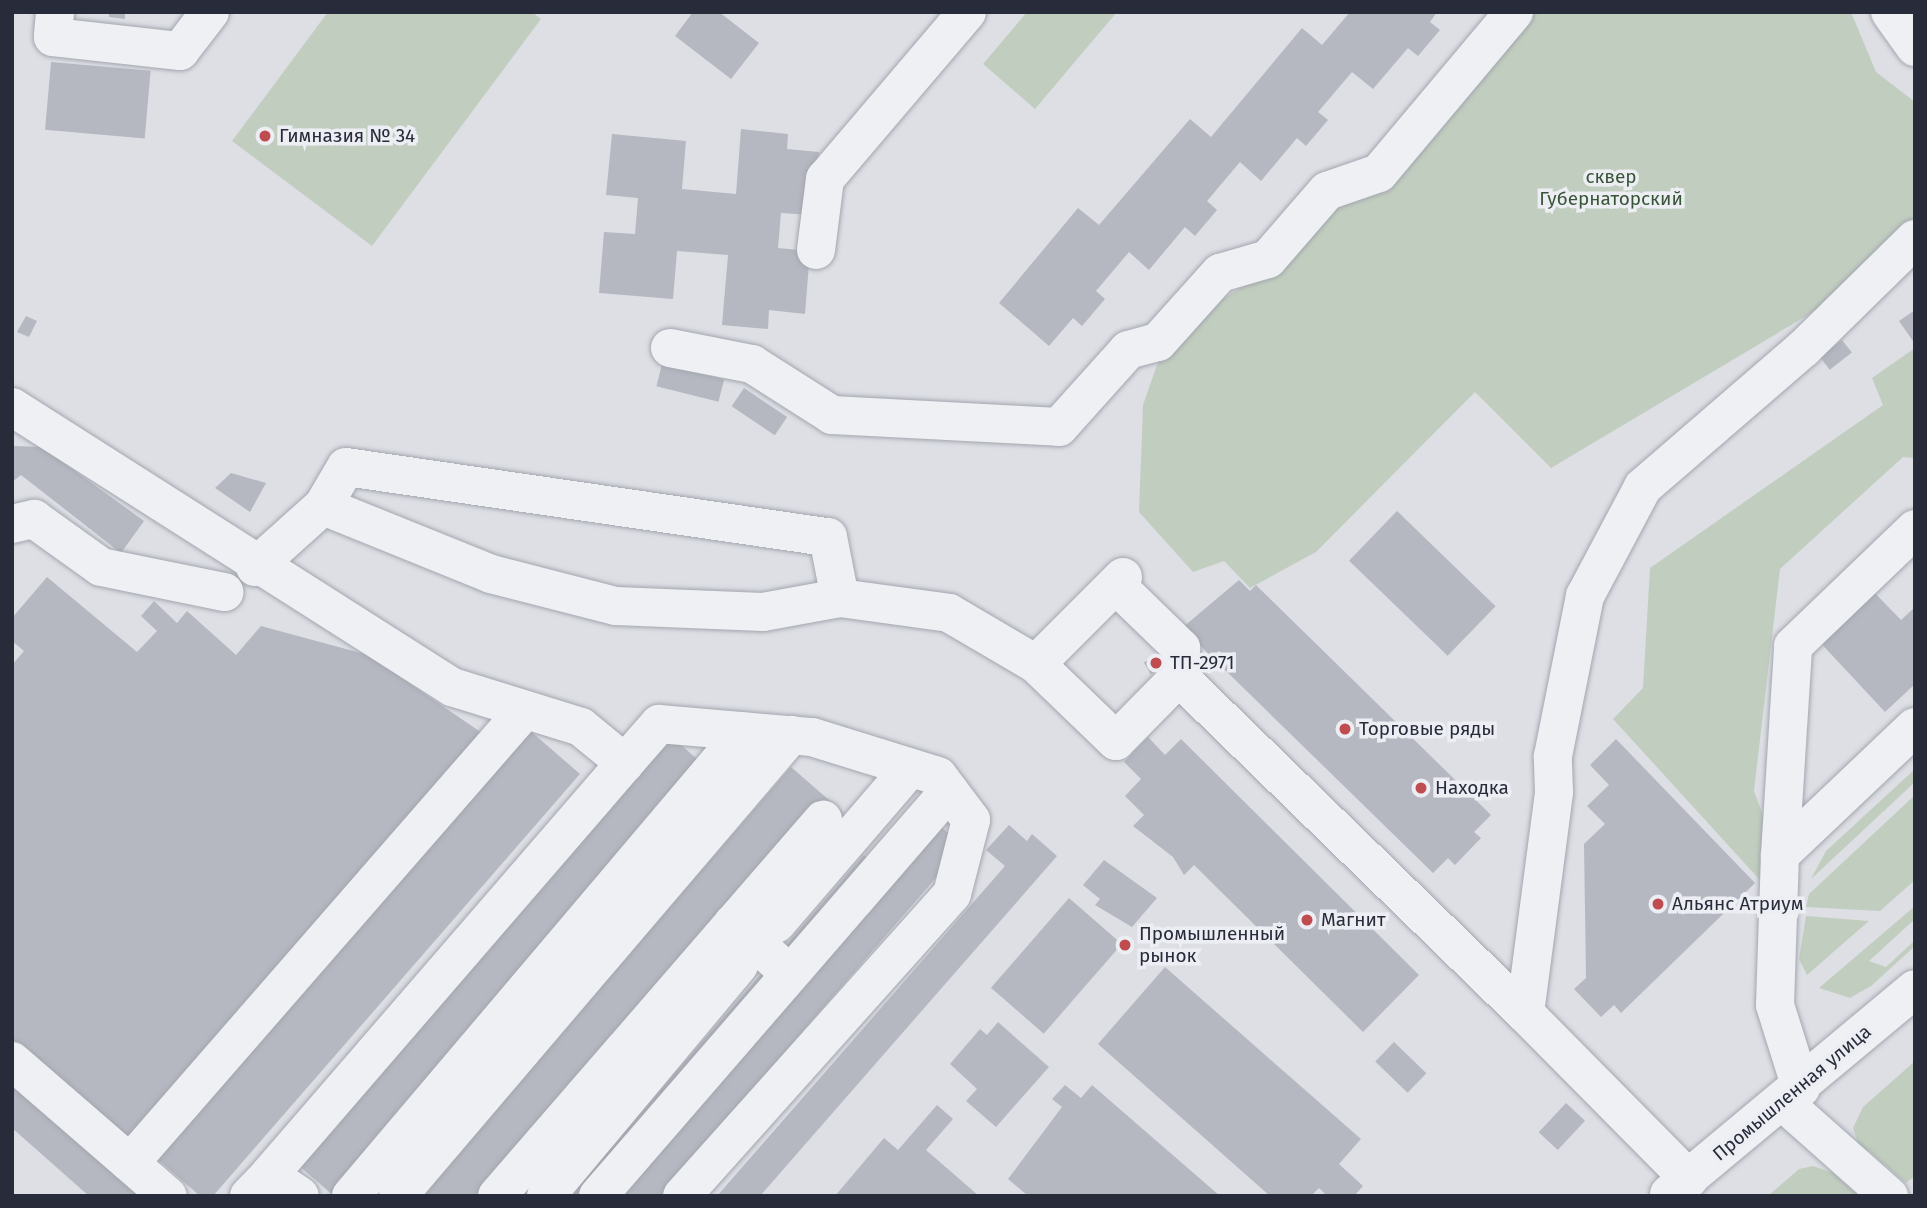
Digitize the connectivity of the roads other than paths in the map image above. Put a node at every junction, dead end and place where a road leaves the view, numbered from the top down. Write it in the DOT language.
graph roads {
  1 [pos="55,12"];
  2 [pos="209,12"];
  3 [pos="967,12"];
  4 [pos="1514,12"];
  5 [pos="1890,12"];
  6 [pos="1915,47"];
  7 [pos="1915,239"];
  8 [pos="816,250"];
  9 [pos="670,348"];
  10 [pos="12,407"];
  11 [pos="323,506"];
  12 [pos="12,524"];
  13 [pos="1915,529"];
  14 [pos="256,567"];
  15 [pos="224,592"];
  16 [pos="839,598"];
  17 [pos="1036,664"];
  18 [pos="1179,677"];
  19 [pos="523,712"];
  20 [pos="1915,727"];
  21 [pos="745,731"];
  22 [pos="792,735"];
  23 [pos="625,763"];
  24 [pos="910,768"];
  25 [pos="949,791"];
  26 [pos="823,820"];
  27 [pos="1780,855"];
  28 [pos="733,923"];
  29 [pos="776,924"];
  30 [pos="739,965"];
  31 [pos="790,974"];
  32 [pos="1915,989"];
  33 [pos="1525,1013"];
  34 [pos="12,1061"];
  35 [pos="1792,1095"];
  36 [pos="130,1163"];
  37 [pos="259,1185"];
  38 [pos="1678,1187"];
  39 [pos="168,1196"];
  40 [pos="300,1196"];
  41 [pos="351,1196"];
  42 [pos="398,1196"];
  43 [pos="497,1196"];
  44 [pos="546,1196"];
  45 [pos="597,1196"];
  46 [pos="682,1196"];
  47 [pos="1889,1196"];
  1 -- 2 [label="street"];
  3 -- 8 [label="street"];
  4 -- 9 [label="street"];
  5 -- 6 [label="street"];
  7 -- 33 [label="street"];
  10 -- 14 [label="street"];
  11 -- 14 [label="street"];
  11 -- 16 [label="street"];
  11 -- 16 [label="street"];
  12 -- 15 [label="street"];
  13 -- 27 [label="street"];
  14 -- 19 [label="street"];
  16 -- 17 [label="street"];
  17 -- 18 [label="street"];
  17 -- 18 [label="street"];
  18 -- 33 [label="street"];
  19 -- 23 [label="street"];
  19 -- 36 [label="street"];
  20 -- 27 [label="street"];
  21 -- 22 [label="street"];
  21 -- 23 [label="street"];
  21 -- 41 [label="street"];
  22 -- 24 [label="street"];
  22 -- 42 [label="street"];
  23 -- 37 [label="street"];
  24 -- 25 [label="street"];
  24 -- 29 [label="street"];
  25 -- 31 [label="street"];
  25 -- 46 [label="street"];
  26 -- 28 [label="street"];
  27 -- 35 [label="street"];
  28 -- 31 [label="street"];
  28 -- 43 [label="street"];
  30 -- 44 [label="street"];
  31 -- 45 [label="street"];
  32 -- 35 [label="street, Промышленная улица"];
  33 -- 38 [label="street"];
  34 -- 36 [label="street"];
  35 -- 38 [label="street, Промышленная улица"];
  35 -- 47 [label="street"];
  36 -- 39 [label="street"];
  37 -- 40 [label="street"];
}
